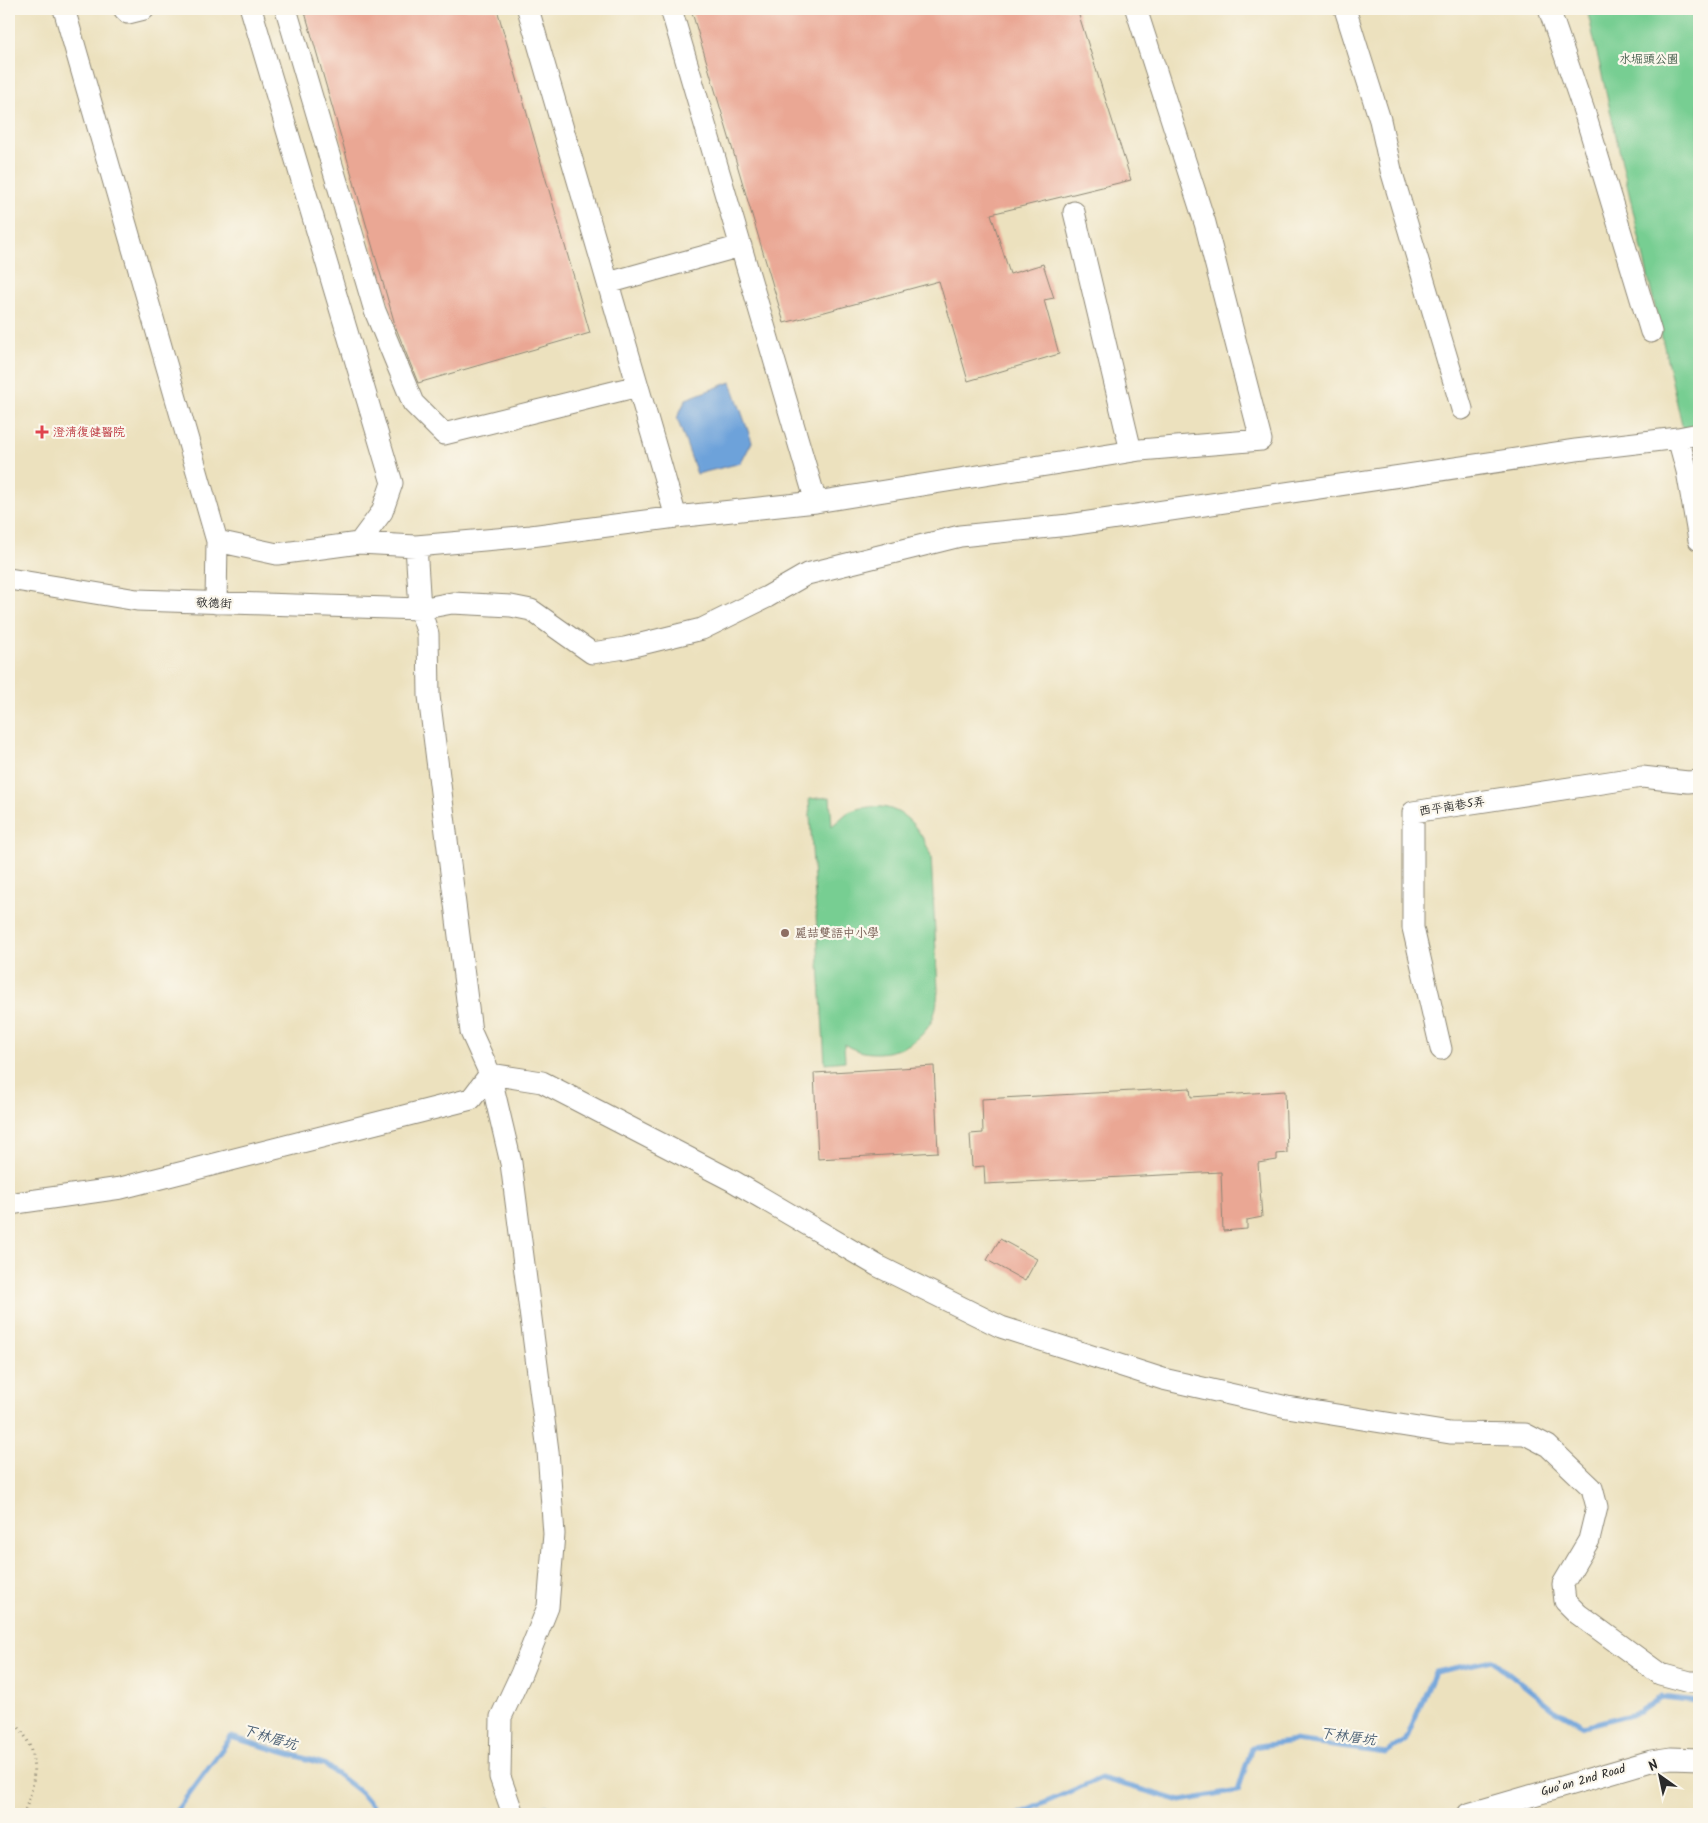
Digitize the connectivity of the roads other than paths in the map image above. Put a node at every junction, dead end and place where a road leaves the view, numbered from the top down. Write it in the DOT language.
graph roads {
  1 [pos="64,9"];
  2 [pos="124,9"];
  3 [pos="144,9"];
  4 [pos="251,9"];
  5 [pos="286,9"];
  6 [pos="528,9"];
  7 [pos="671,9"];
  8 [pos="1136,9"];
  9 [pos="1345,9"];
  10 [pos="1549,9"];
  11 [pos="1074,212"];
  12 [pos="741,246"];
  13 [pos="608,283"];
  14 [pos="1651,332"];
  15 [pos="638,386"];
  16 [pos="1462,409"];
  17 [pos="1699,434"];
  18 [pos="1678,438"];
  19 [pos="1131,451"];
  20 [pos="816,502"];
  21 [pos="676,517"];
  22 [pos="1699,540"];
  23 [pos="217,541"];
  24 [pos="359,543"];
  25 [pos="416,546"];
  26 [pos="9,579"];
  27 [pos="216,603"];
  28 [pos="420,609"];
  29 [pos="1699,781"];
  30 [pos="1441,1049"];
  31 [pos="490,1074"];
  32 [pos="9,1204"];
  33 [pos="1699,1682"];
  34 [pos="1699,1759"];
  35 [pos="511,1809"];
  36 [pos="1468,1814"];
  1 -- 23 [label="street"];
  2 -- 3 [label="street"];
  4 -- 24 [label="street"];
  5 -- 15 [label="street"];
  6 -- 13 [label="street"];
  7 -- 12 [label="street"];
  8 -- 19 [label="street"];
  9 -- 16 [label="street"];
  10 -- 14 [label="street"];
  11 -- 19 [label="street"];
  12 -- 13 [label="street"];
  12 -- 20 [label="street"];
  13 -- 15 [label="street"];
  15 -- 21 [label="street"];
  17 -- 18 [label="street, 敬德街"];
  18 -- 22 [label="street"];
  18 -- 28 [label="street, 敬德街"];
  19 -- 20 [label="street"];
  20 -- 21 [label="street"];
  21 -- 25 [label="street"];
  23 -- 24 [label="street"];
  23 -- 27 [label="street"];
  24 -- 25 [label="street"];
  25 -- 28 [label="street"];
  26 -- 27 [label="street, 敬德街"];
  27 -- 28 [label="street, 敬德街"];
  28 -- 31 [label="street"];
  29 -- 30 [label="street, 西平南巷5弄"];
  31 -- 32 [label="street"];
  31 -- 33 [label="street"];
  31 -- 35 [label="street"];
  34 -- 36 [label="street, Guo’an 2nd Road"];
}
